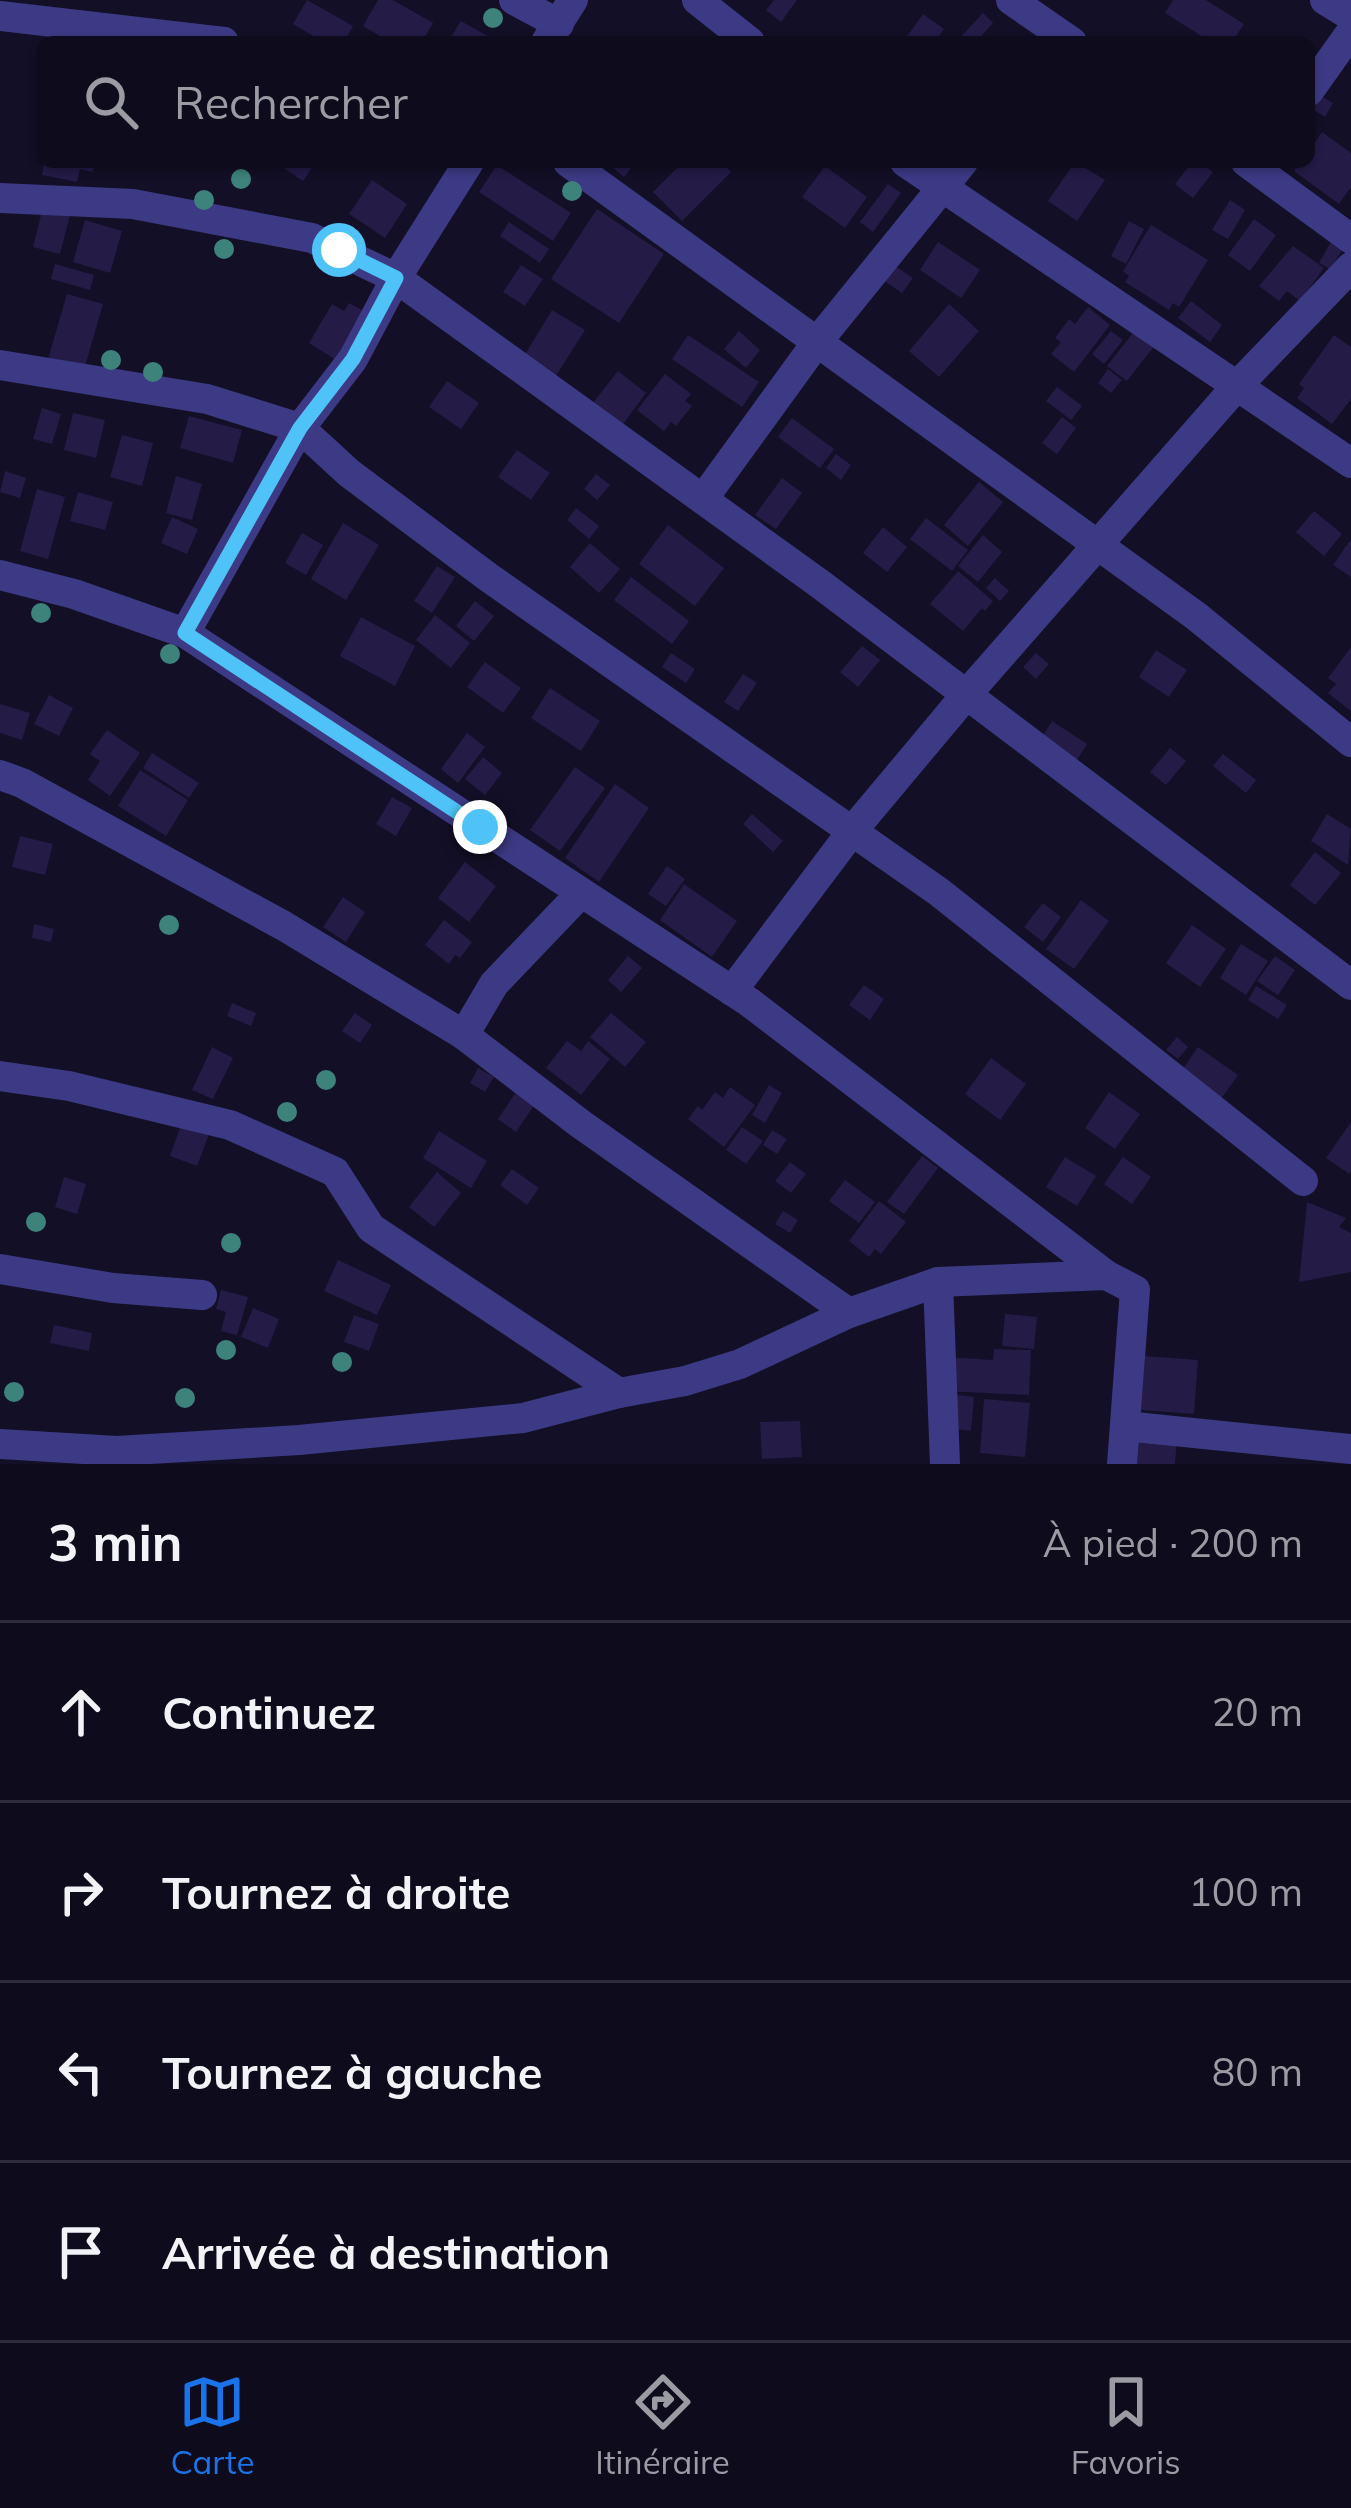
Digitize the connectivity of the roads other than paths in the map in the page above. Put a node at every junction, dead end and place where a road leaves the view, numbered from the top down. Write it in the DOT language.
graph roads {
  1 [pos="514,0"];
  2 [pos="697,0"];
  3 [pos="1011,0"];
  4 [pos="1325,0"];
  5 [pos="0,16"];
  6 [pos="1351,16"];
  7 [pos="560,22"];
  8 [pos="1351,32"];
  9 [pos="172,36"];
  10 [pos="742,36"];
  11 [pos="1063,36"];
  12 [pos="1315,83"];
  13 [pos="465,168"];
  14 [pos="576,168"];
  15 [pos="913,168"];
  16 [pos="957,168"];
  17 [pos="1258,168"];
  18 [pos="940,186"];
  19 [pos="0,198"];
  20 [pos="1351,239"];
  21 [pos="1351,266"];
  22 [pos="396,278"];
  23 [pos="817,342"];
  24 [pos="0,365"];
  25 [pos="1236,387"];
  26 [pos="300,428"];
  27 [pos="1351,463"];
  28 [pos="703,499"];
  29 [pos="1097,547"];
  30 [pos="0,575"];
  31 [pos="185,633"];
  32 [pos="967,695"];
  33 [pos="1351,742"];
  34 [pos="0,775"];
  35 [pos="853,830"];
  36 [pos="581,893"];
  37 [pos="1351,985"];
  38 [pos="732,991"];
  39 [pos="464,1035"];
  40 [pos="0,1076"];
  41 [pos="1303,1181"];
  42 [pos="0,1269"];
  43 [pos="1106,1275"];
  44 [pos="938,1282"];
  45 [pos="202,1295"];
  46 [pos="849,1313"];
  47 [pos="619,1393"];
  48 [pos="1125,1426"];
  49 [pos="0,1444"];
  50 [pos="1351,1449"];
  51 [pos="106,1457"];
  52 [pos="945,1464"];
  53 [pos="1122,1464"];
  1 -- 7 [label="street"];
  2 -- 10 [label="street"];
  3 -- 11 [label="street"];
  4 -- 6 [label="street"];
  5 -- 9 [label="street"];
  8 -- 12 [label="street"];
  13 -- 22 [label="street"];
  14 -- 23 [label="street"];
  15 -- 18 [label="street"];
  16 -- 18 [label="street"];
  17 -- 20 [label="street"];
  18 -- 23 [label="street"];
  18 -- 25 [label="street"];
  19 -- 22 [label="street"];
  21 -- 25 [label="street"];
  22 -- 26 [label="street"];
  22 -- 28 [label="street"];
  23 -- 28 [label="street"];
  23 -- 29 [label="street"];
  24 -- 26 [label="street"];
  25 -- 27 [label="street"];
  25 -- 29 [label="street"];
  26 -- 31 [label="street"];
  26 -- 35 [label="street"];
  28 -- 32 [label="street"];
  29 -- 32 [label="street"];
  29 -- 33 [label="street"];
  30 -- 31 [label="street"];
  31 -- 36 [label="street"];
  32 -- 35 [label="street"];
  32 -- 37 [label="street"];
  34 -- 39 [label="street"];
  35 -- 38 [label="street"];
  35 -- 41 [label="street"];
  36 -- 38 [label="street"];
  36 -- 39 [label="street"];
  38 -- 43 [label="street"];
  39 -- 46 [label="street"];
  40 -- 47 [label="street"];
  42 -- 45 [label="street"];
  43 -- 44 [label="street"];
  43 -- 48 [label="street"];
  44 -- 46 [label="street"];
  44 -- 52 [label="street"];
  46 -- 47 [label="street"];
  47 -- 51 [label="street"];
  48 -- 50 [label="street"];
  48 -- 53 [label="street"];
  49 -- 51 [label="street"];
}
